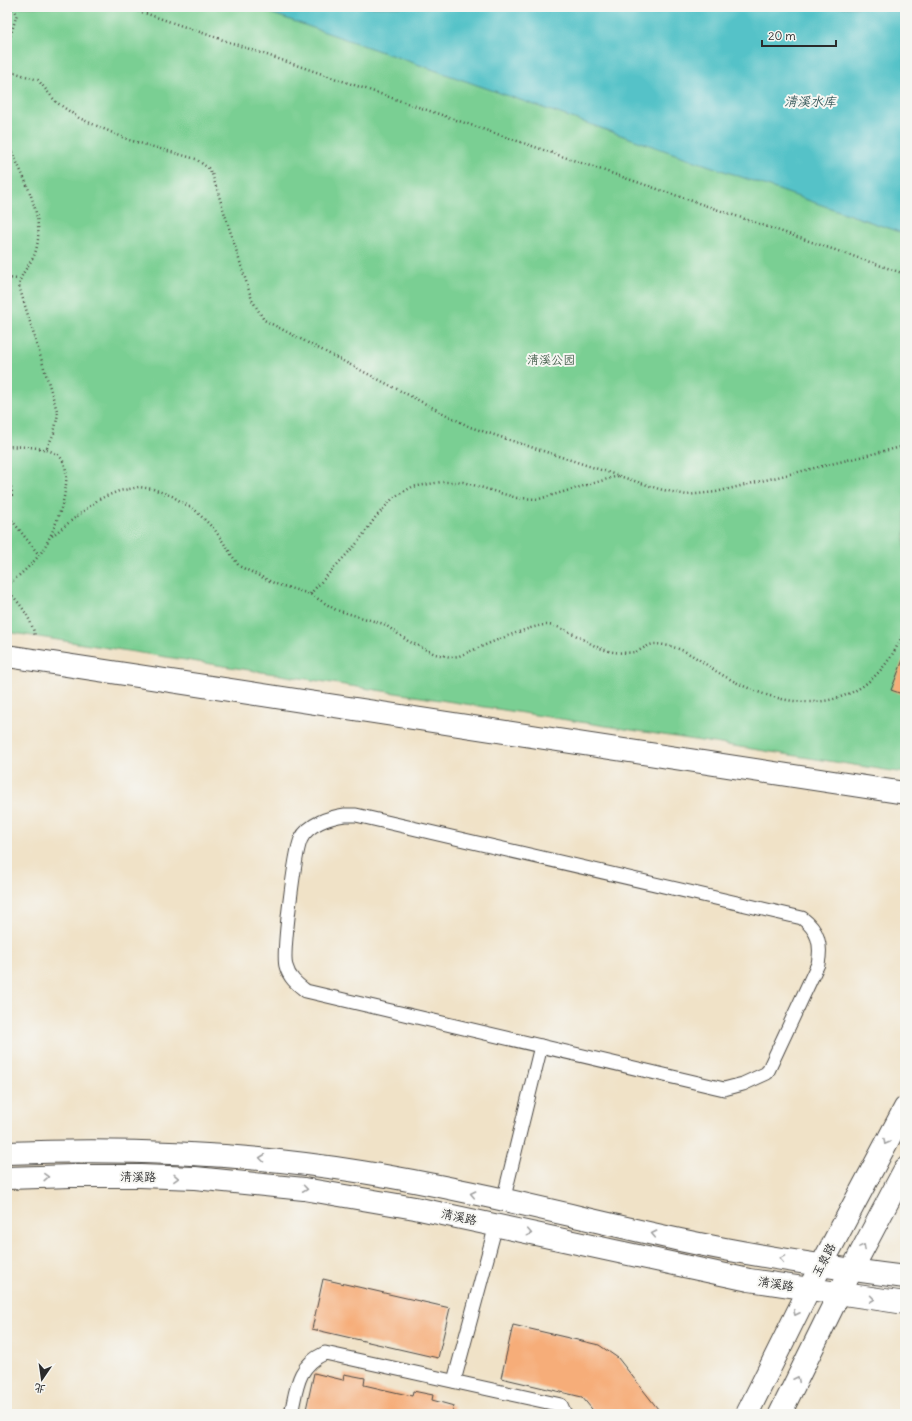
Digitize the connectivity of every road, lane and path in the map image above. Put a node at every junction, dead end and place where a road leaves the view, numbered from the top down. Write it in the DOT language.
graph roads {
  1 [pos="12,7"];
  2 [pos="127,7"];
  3 [pos="7,47"];
  4 [pos="7,70"];
  5 [pos="7,141"];
  6 [pos="905,274"];
  7 [pos="7,278"];
  8 [pos="19,279"];
  9 [pos="7,446"];
  10 [pos="905,446"];
  11 [pos="46,450"];
  12 [pos="905,452"];
  13 [pos="618,476"];
  14 [pos="7,480"];
  15 [pos="7,507"];
  16 [pos="7,514"];
  17 [pos="52,536"];
  18 [pos="39,554"];
  19 [pos="7,586"];
  20 [pos="7,590"];
  21 [pos="310,594"];
  22 [pos="905,629"];
  23 [pos="7,656"];
  24 [pos="38,660"];
  25 [pos="905,793"];
  26 [pos="541,1046"];
  27 [pos="905,1108"];
  28 [pos="7,1153"];
  29 [pos="905,1169"];
  30 [pos="7,1178"];
  31 [pos="503,1201"];
  32 [pos="496,1225"];
  33 [pos="820,1266"];
  34 [pos="851,1270"];
  35 [pos="905,1277"];
  36 [pos="808,1290"];
  37 [pos="839,1294"];
  38 [pos="905,1303"];
  39 [pos="454,1381"];
  40 [pos="291,1414"];
  41 [pos="566,1414"];
  42 [pos="747,1414"];
  43 [pos="780,1414"];
  1 -- 3 [label="path"];
  2 -- 6 [label="path"];
  4 -- 13 [label="path"];
  5 -- 8 [label="path"];
  7 -- 8 [label="path"];
  8 -- 11 [label="path"];
  9 -- 11 [label="path"];
  10 -- 12 [label="path"];
  10 -- 13 [label="path"];
  11 -- 17 [label="path"];
  13 -- 21 [label="path"];
  14 -- 15 [label="path"];
  16 -- 18 [label="path"];
  17 -- 18 [label="path"];
  17 -- 21 [label="path"];
  18 -- 19 [label="path"];
  20 -- 24 [label="path"];
  21 -- 22 [label="path"];
  23 -- 24 [label="street"];
  24 -- 25 [label="street"];
  26 -- 26 [label="lane"];
  26 -- 31 [label="lane"];
  27 -- 33 [label="street, 玉泉路, one-way"];
  31 -- 28 [label="street, 清溪路, one-way"];
  34 -- 29 [label="street, one-way"];
  30 -- 32 [label="street, 清溪路, one-way"];
  33 -- 31 [label="street, 清溪路, one-way"];
  32 -- 36 [label="street, 清溪路, one-way"];
  32 -- 39 [label="lane"];
  33 -- 34 [label="street, 清溪路"];
  33 -- 36 [label="street, 玉泉路"];
  34 -- 35 [label="street, 清溪路"];
  34 -- 37 [label="street"];
  36 -- 37 [label="street, 清溪路"];
  36 -- 42 [label="street, 玉泉路, one-way"];
  37 -- 38 [label="street, 清溪路, one-way"];
  43 -- 37 [label="street, one-way"];
  39 -- 40 [label="lane"];
  39 -- 41 [label="lane"];
}
